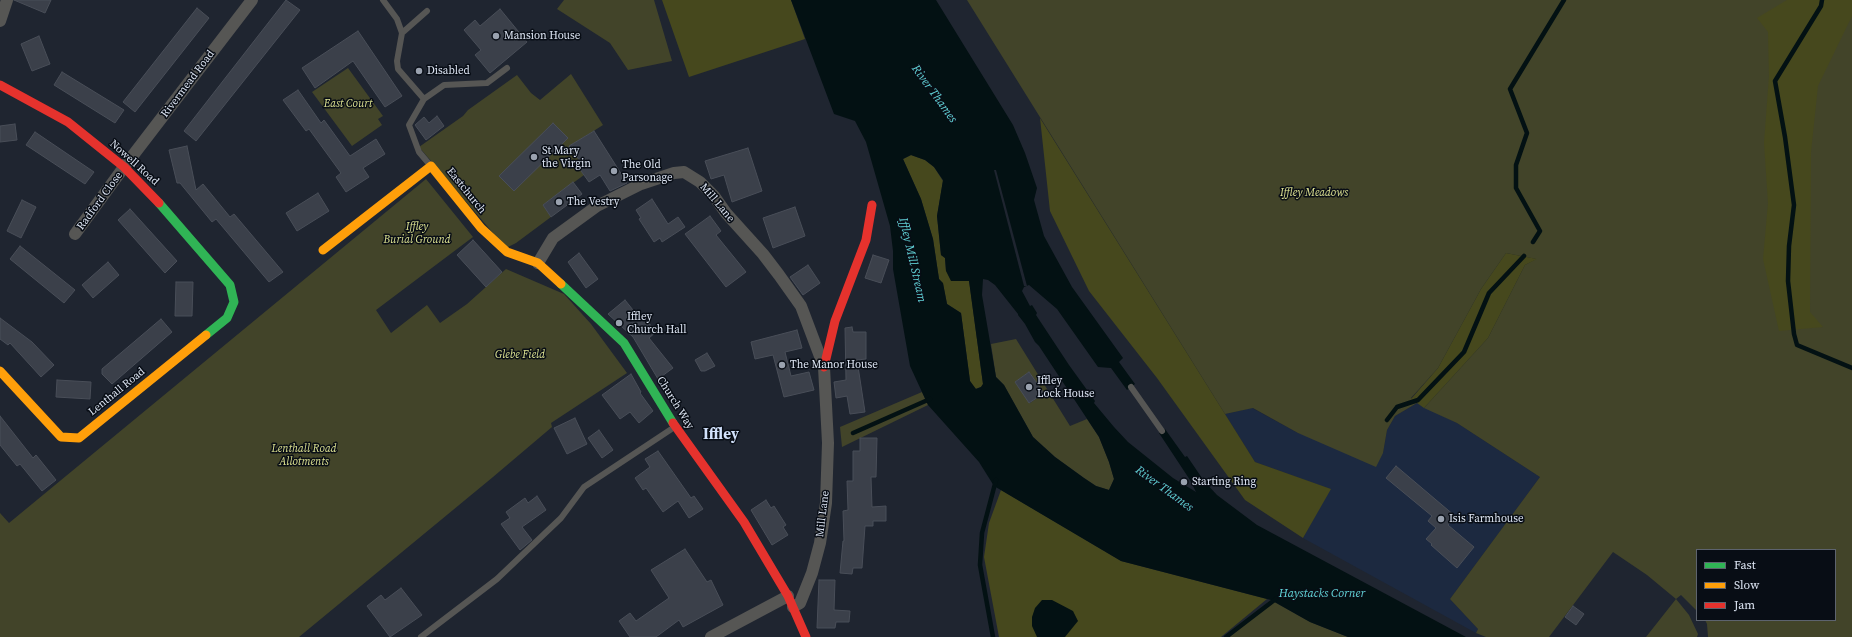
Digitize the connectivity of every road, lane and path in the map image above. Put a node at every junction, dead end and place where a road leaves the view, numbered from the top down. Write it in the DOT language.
graph roads {
  1 [pos="7,0"];
  2 [pos="252,0"];
  3 [pos="383,0"];
  4 [pos="427,11"];
  5 [pos="0,21"];
  6 [pos="402,33"];
  7 [pos="507,68"];
  8 [pos="0,85"];
  9 [pos="424,99"];
  10 [pos="431,166"];
  11 [pos="124,167"];
  12 [pos="872,205"];
  13 [pos="75,234"];
  14 [pos="323,250"];
  15 [pos="538,263"];
  16 [pos="230,285"];
  17 [pos="824,367"];
  18 [pos="0,371"];
  19 [pos="1131,387"];
  20 [pos="674,427"];
  21 [pos="1162,431"];
  22 [pos="790,602"];
  23 [pos="420,637"];
  24 [pos="711,637"];
  25 [pos="806,637"];
  1 -- 5 [label="street"];
  2 -- 11 [label="street, Rivermead Road"];
  3 -- 6 [label="lane"];
  4 -- 6 [label="lane"];
  6 -- 9 [label="lane"];
  7 -- 9 [label="lane"];
  8 -- 11 [label="street, Nowell Road"];
  9 -- 10 [label="lane"];
  10 -- 14 [label="street, Eastchurch"];
  10 -- 15 [label="street, Eastchurch"];
  11 -- 13 [label="street, Radford Close"];
  11 -- 16 [label="street, Nowell Road"];
  12 -- 17 [label="street, Mill Lane"];
  15 -- 17 [label="street, Mill Lane"];
  15 -- 20 [label="street, Church Way"];
  16 -- 18 [label="street, Lenthall Road"];
  17 -- 22 [label="street, Mill Lane"];
  19 -- 21 [label="lane"];
  20 -- 22 [label="street, Church Way"];
  20 -- 23 [label="lane"];
  22 -- 24 [label="street"];
  22 -- 25 [label="street, Church Way"];
}
